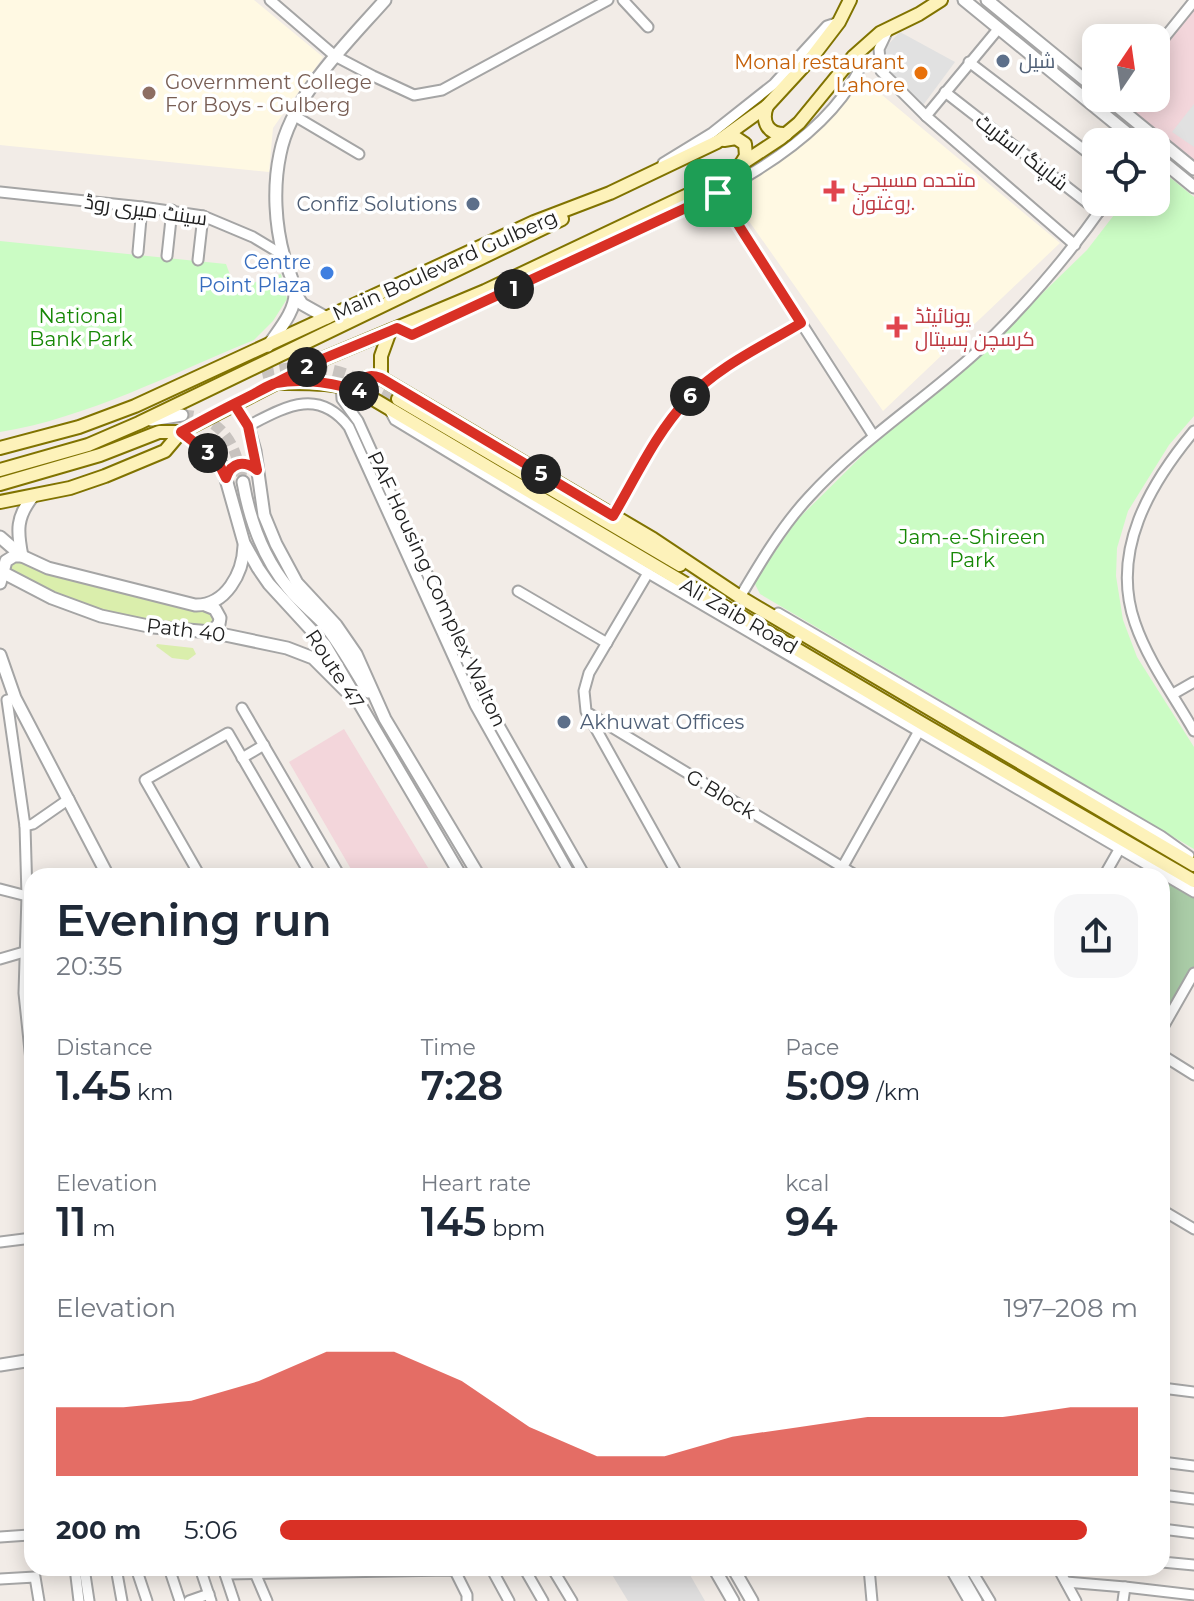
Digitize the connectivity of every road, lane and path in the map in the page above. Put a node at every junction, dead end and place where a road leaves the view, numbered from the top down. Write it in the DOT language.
graph roads {
  1 [pos="270,0"];
  2 [pos="385,0"];
  3 [pos="608,0"];
  4 [pos="623,0"];
  5 [pos="941,0"];
  6 [pos="964,0"];
  7 [pos="987,0"];
  8 [pos="1194,1"];
  9 [pos="844,11"];
  10 [pos="648,27"];
  11 [pos="999,28"];
  12 [pos="886,29"];
  13 [pos="1170,31"];
  14 [pos="335,56"];
  15 [pos="853,57"];
  16 [pos="969,62"];
  17 [pos="1082,78"];
  18 [pos="945,92"];
  19 [pos="767,106"];
  20 [pos="1126,112"];
  21 [pos="293,115"];
  22 [pos="926,116"];
  23 [pos="1121,128"];
  24 [pos="786,134"];
  25 [pos="717,142"];
  26 [pos="1082,148"];
  27 [pos="359,154"];
  28 [pos="740,166"];
  29 [pos="1170,167"];
  30 [pos="1194,169"];
  31 [pos="644,177"];
  32 [pos="1194,187"];
  33 [pos="0,192"];
  34 [pos="610,193"];
  35 [pos="718,193"];
  36 [pos="1082,199"];
  37 [pos="142,207"];
  38 [pos="172,210"];
  39 [pos="203,216"];
  40 [pos="1096,216"];
  41 [pos="1075,245"];
  42 [pos="138,252"];
  43 [pos="283,255"];
  44 [pos="167,256"];
  45 [pos="198,260"];
  46 [pos="295,293"];
  47 [pos="327,318"];
  48 [pos="801,323"];
  49 [pos="393,330"];
  50 [pos="268,346"];
  51 [pos="262,373"];
  52 [pos="381,378"];
  53 [pos="275,383"];
  54 [pos="341,385"];
  55 [pos="363,393"];
  56 [pos="191,399"];
  57 [pos="234,404"];
  58 [pos="393,404"];
  59 [pos="182,415"];
  60 [pos="139,423"];
  61 [pos="248,426"];
  62 [pos="1194,431"];
  63 [pos="181,432"];
  64 [pos="873,435"];
  65 [pos="0,448"];
  66 [pos="0,470"];
  67 [pos="257,470"];
  68 [pos="226,478"];
  69 [pos="243,482"];
  70 [pos="0,484"];
  71 [pos="33,496"];
  72 [pos="0,502"];
  73 [pos="613,516"];
  74 [pos="0,537"];
  75 [pos="244,543"];
  76 [pos="22,556"];
  77 [pos="648,573"];
  78 [pos="1,576"];
  79 [pos="518,591"];
  80 [pos="740,597"];
  81 [pos="205,605"];
  82 [pos="211,632"];
  83 [pos="607,643"];
  84 [pos="0,655"];
  85 [pos="1194,682"];
  86 [pos="1173,694"];
  87 [pos="7,700"];
  88 [pos="360,706"];
  89 [pos="242,708"];
  90 [pos="586,711"];
  91 [pos="385,719"];
  92 [pos="919,731"];
  93 [pos="1194,731"];
  94 [pos="264,745"];
  95 [pos="242,758"];
  96 [pos="69,799"];
  97 [pos="25,826"];
  98 [pos="1120,848"];
  99 [pos="1194,862"];
  100 [pos="26,868"];
  101 [pos="104,868"];
  102 [pos="195,868"];
  103 [pos="306,868"];
  104 [pos="334,868"];
  105 [pos="456,868"];
  106 [pos="474,868"];
  107 [pos="567,868"];
  108 [pos="580,868"];
  109 [pos="674,868"];
  110 [pos="842,868"];
  111 [pos="1109,868"];
  112 [pos="1154,868"];
  113 [pos="1170,878"];
  114 [pos="1194,881"];
  115 [pos="0,889"];
  116 [pos="1194,892"];
  117 [pos="24,895"];
  118 [pos="24,952"];
  119 [pos="0,959"];
  120 [pos="1194,973"];
  121 [pos="24,993"];
  122 [pos="1170,1015"];
  123 [pos="1170,1060"];
  124 [pos="1194,1075"];
  125 [pos="1170,1215"];
  126 [pos="1194,1229"];
  127 [pos="24,1239"];
  128 [pos="0,1242"];
  129 [pos="24,1361"];
  130 [pos="0,1365"];
  131 [pos="1170,1389"];
  132 [pos="1194,1392"];
  133 [pos="1170,1463"];
  134 [pos="1194,1466"];
  135 [pos="1170,1496"];
  136 [pos="1194,1499"];
  137 [pos="1170,1530"];
  138 [pos="1194,1533"];
  139 [pos="24,1535"];
  140 [pos="0,1537"];
  141 [pos="1170,1563"];
  142 [pos="1194,1565"];
  143 [pos="76,1576"];
  144 [pos="85,1576"];
  145 [pos="117,1576"];
  146 [pos="139,1576"];
  147 [pos="172,1576"];
  148 [pos="203,1576"];
  149 [pos="226,1576"];
  150 [pos="256,1576"];
  151 [pos="461,1576"];
  152 [pos="495,1576"];
  153 [pos="529,1576"];
  154 [pos="557,1576"];
  155 [pos="719,1576"];
  156 [pos="738,1576"];
  157 [pos="870,1576"];
  158 [pos="955,1576"];
  159 [pos="963,1576"];
  160 [pos="975,1576"];
  161 [pos="1063,1576"];
  162 [pos="0,1579"];
  163 [pos="1066,1582"];
  164 [pos="1125,1587"];
  165 [pos="1194,1595"];
  166 [pos="210,1598"];
  167 [pos="39,1601"];
  168 [pos="79,1601"];
  169 [pos="89,1601"];
  170 [pos="122,1601"];
  171 [pos="147,1601"];
  172 [pos="180,1601"];
  173 [pos="189,1601"];
  174 [pos="234,1601"];
  175 [pos="267,1601"];
  176 [pos="467,1601"];
  177 [pos="509,1601"];
  178 [pos="543,1601"];
  179 [pos="572,1601"];
  180 [pos="733,1601"];
  181 [pos="752,1601"];
  182 [pos="872,1601"];
  183 [pos="969,1601"];
  184 [pos="977,1601"];
  185 [pos="990,1601"];
  186 [pos="1076,1601"];
  187 [pos="1123,1601"];
  1 -- 14 [label="street"];
  2 -- 14 [label="street"];
  3 -- 14 [label="street"];
  4 -- 10 [label="street"];
  5 -- 12 [label="main road, Main Boulevard Gulberg"];
  6 -- 11 [label="street"];
  7 -- 17 [label="street"];
  8 -- 13 [label="street"];
  9 -- 19 [label="main road, Main Boulevard Gulberg"];
  9 -- 31 [label="street"];
  11 -- 16 [label="street"];
  11 -- 23 [label="street"];
  12 -- 15 [label="main road, Main Boulevard Gulberg"];
  12 -- 22 [label="street"];
  14 -- 21 [label="street"];
  15 -- 24 [label="main road, Main Boulevard Gulberg"];
  15 -- 35 [label="street"];
  16 -- 18 [label="street"];
  16 -- 26 [label="street"];
  18 -- 22 [label="street"];
  18 -- 36 [label="street, شاپنگ اسٹریٹ"];
  19 -- 24 [label="main road"];
  19 -- 25 [label="main road, Main Boulevard Gulberg"];
  20 -- 30 [label="street"];
  21 -- 27 [label="street"];
  21 -- 43 [label="street"];
  22 -- 41 [label="street"];
  24 -- 28 [label="main road, Main Boulevard Gulberg"];
  25 -- 28 [label="main road"];
  25 -- 31 [label="main road, Main Boulevard Gulberg"];
  28 -- 49 [label="main road, Main Boulevard Gulberg"];
  29 -- 32 [label="street"];
  31 -- 34 [label="main road, Main Boulevard Gulberg"];
  33 -- 37 [label="street, سینٹ میری روڈ"];
  34 -- 47 [label="main road, Main Boulevard Gulberg"];
  34 -- 56 [label="main road"];
  35 -- 48 [label="street"];
  35 -- 49 [label="street"];
  37 -- 38 [label="street, سینٹ میری روڈ"];
  37 -- 42 [label="street"];
  38 -- 39 [label="street, سینٹ میری روڈ"];
  38 -- 44 [label="street"];
  39 -- 43 [label="street, سینٹ میری روڈ"];
  39 -- 45 [label="street"];
  40 -- 41 [label="street"];
  41 -- 64 [label="street"];
  43 -- 46 [label="street"];
  46 -- 47 [label="street"];
  46 -- 50 [label="street"];
  47 -- 50 [label="main road, Main Boulevard Gulberg"];
  48 -- 64 [label="street"];
  48 -- 73 [label="street"];
  49 -- 52 [label="main road"];
  49 -- 53 [label="main road, Main Boulevard Gulberg"];
  50 -- 65 [label="main road, Main Boulevard Gulberg"];
  51 -- 56 [label="main road"];
  52 -- 55 [label="main road"];
  52 -- 73 [label="main road, Ali Zaib Road"];
  53 -- 54 [label="main road, Ali Zaib Road"];
  53 -- 57 [label="main road, Main Boulevard Gulberg"];
  54 -- 55 [label="main road, Ali Zaib Road"];
  54 -- 108 [label="street, PAF Housing Complex Walton"];
  55 -- 58 [label="main road, Ali Zaib Road"];
  56 -- 60 [label="main road"];
  57 -- 61 [label="street"];
  57 -- 63 [label="main road, Main Boulevard Gulberg"];
  58 -- 77 [label="street"];
  58 -- 80 [label="main road"];
  58 -- 114 [label="main road, Ali Zaib Road"];
  59 -- 60 [label="street"];
  60 -- 66 [label="main road"];
  61 -- 67 [label="street, Route 47"];
  61 -- 107 [label="street, PAF Housing Complex Walton"];
  62 -- 86 [label="street"];
  63 -- 68 [label="street, Route 47"];
  63 -- 70 [label="main road"];
  63 -- 71 [label="main road, Main Boulevard Gulberg"];
  64 -- 80 [label="street"];
  67 -- 68 [label="street"];
  67 -- 91 [label="street, Route 47"];
  68 -- 75 [label="street, Route 47"];
  69 -- 91 [label="street"];
  71 -- 72 [label="main road, Main Boulevard Gulberg"];
  71 -- 76 [label="street"];
  73 -- 80 [label="main road, Ali Zaib Road"];
  74 -- 76 [label="street, Path 40"];
  75 -- 81 [label="street, Path 40"];
  75 -- 88 [label="street, Route 47"];
  76 -- 78 [label="street"];
  76 -- 81 [label="street, Path 40"];
  77 -- 83 [label="street"];
  77 -- 92 [label="street"];
  78 -- 82 [label="street, Path 40"];
  79 -- 83 [label="street"];
  80 -- 99 [label="main road, Ali Zaib Road"];
  81 -- 82 [label="street"];
  82 -- 88 [label="street, Path 40"];
  83 -- 90 [label="street"];
  84 -- 87 [label="street"];
  85 -- 86 [label="street"];
  86 -- 93 [label="street"];
  87 -- 96 [label="street"];
  87 -- 97 [label="street"];
  88 -- 105 [label="street, Route 47"];
  89 -- 94 [label="street"];
  90 -- 109 [label="street"];
  90 -- 110 [label="street, G Block"];
  91 -- 106 [label="street, Route 47"];
  92 -- 98 [label="street"];
  92 -- 110 [label="street"];
  94 -- 95 [label="street"];
  94 -- 104 [label="street"];
  95 -- 102 [label="street"];
  95 -- 103 [label="street"];
  96 -- 97 [label="street"];
  96 -- 101 [label="street"];
  97 -- 100 [label="street"];
  98 -- 111 [label="street"];
  98 -- 112 [label="street"];
  113 -- 116 [label="street"];
  115 -- 117 [label="street"];
  118 -- 119 [label="street"];
  118 -- 121 [label="street"];
  120 -- 122 [label="street"];
  123 -- 124 [label="street"];
  125 -- 126 [label="street"];
  127 -- 128 [label="street"];
  129 -- 130 [label="street"];
  131 -- 132 [label="street"];
  133 -- 134 [label="street"];
  135 -- 136 [label="street"];
  137 -- 138 [label="street"];
  139 -- 140 [label="street"];
  141 -- 142 [label="street"];
  143 -- 168 [label="street"];
  144 -- 169 [label="street"];
  145 -- 170 [label="street"];
  146 -- 171 [label="street"];
  147 -- 172 [label="street"];
  148 -- 166 [label="street"];
  149 -- 174 [label="street"];
  150 -- 175 [label="street"];
  151 -- 176 [label="street"];
  152 -- 177 [label="street"];
  153 -- 178 [label="street"];
  154 -- 179 [label="street"];
  155 -- 180 [label="street"];
  156 -- 181 [label="street"];
  157 -- 182 [label="street"];
  158 -- 183 [label="street"];
  159 -- 184 [label="street"];
  160 -- 185 [label="street"];
  161 -- 163 [label="street"];
  162 -- 167 [label="street"];
  163 -- 164 [label="street"];
  163 -- 186 [label="street"];
  164 -- 165 [label="street"];
  164 -- 187 [label="street"];
  166 -- 173 [label="street"];
}
